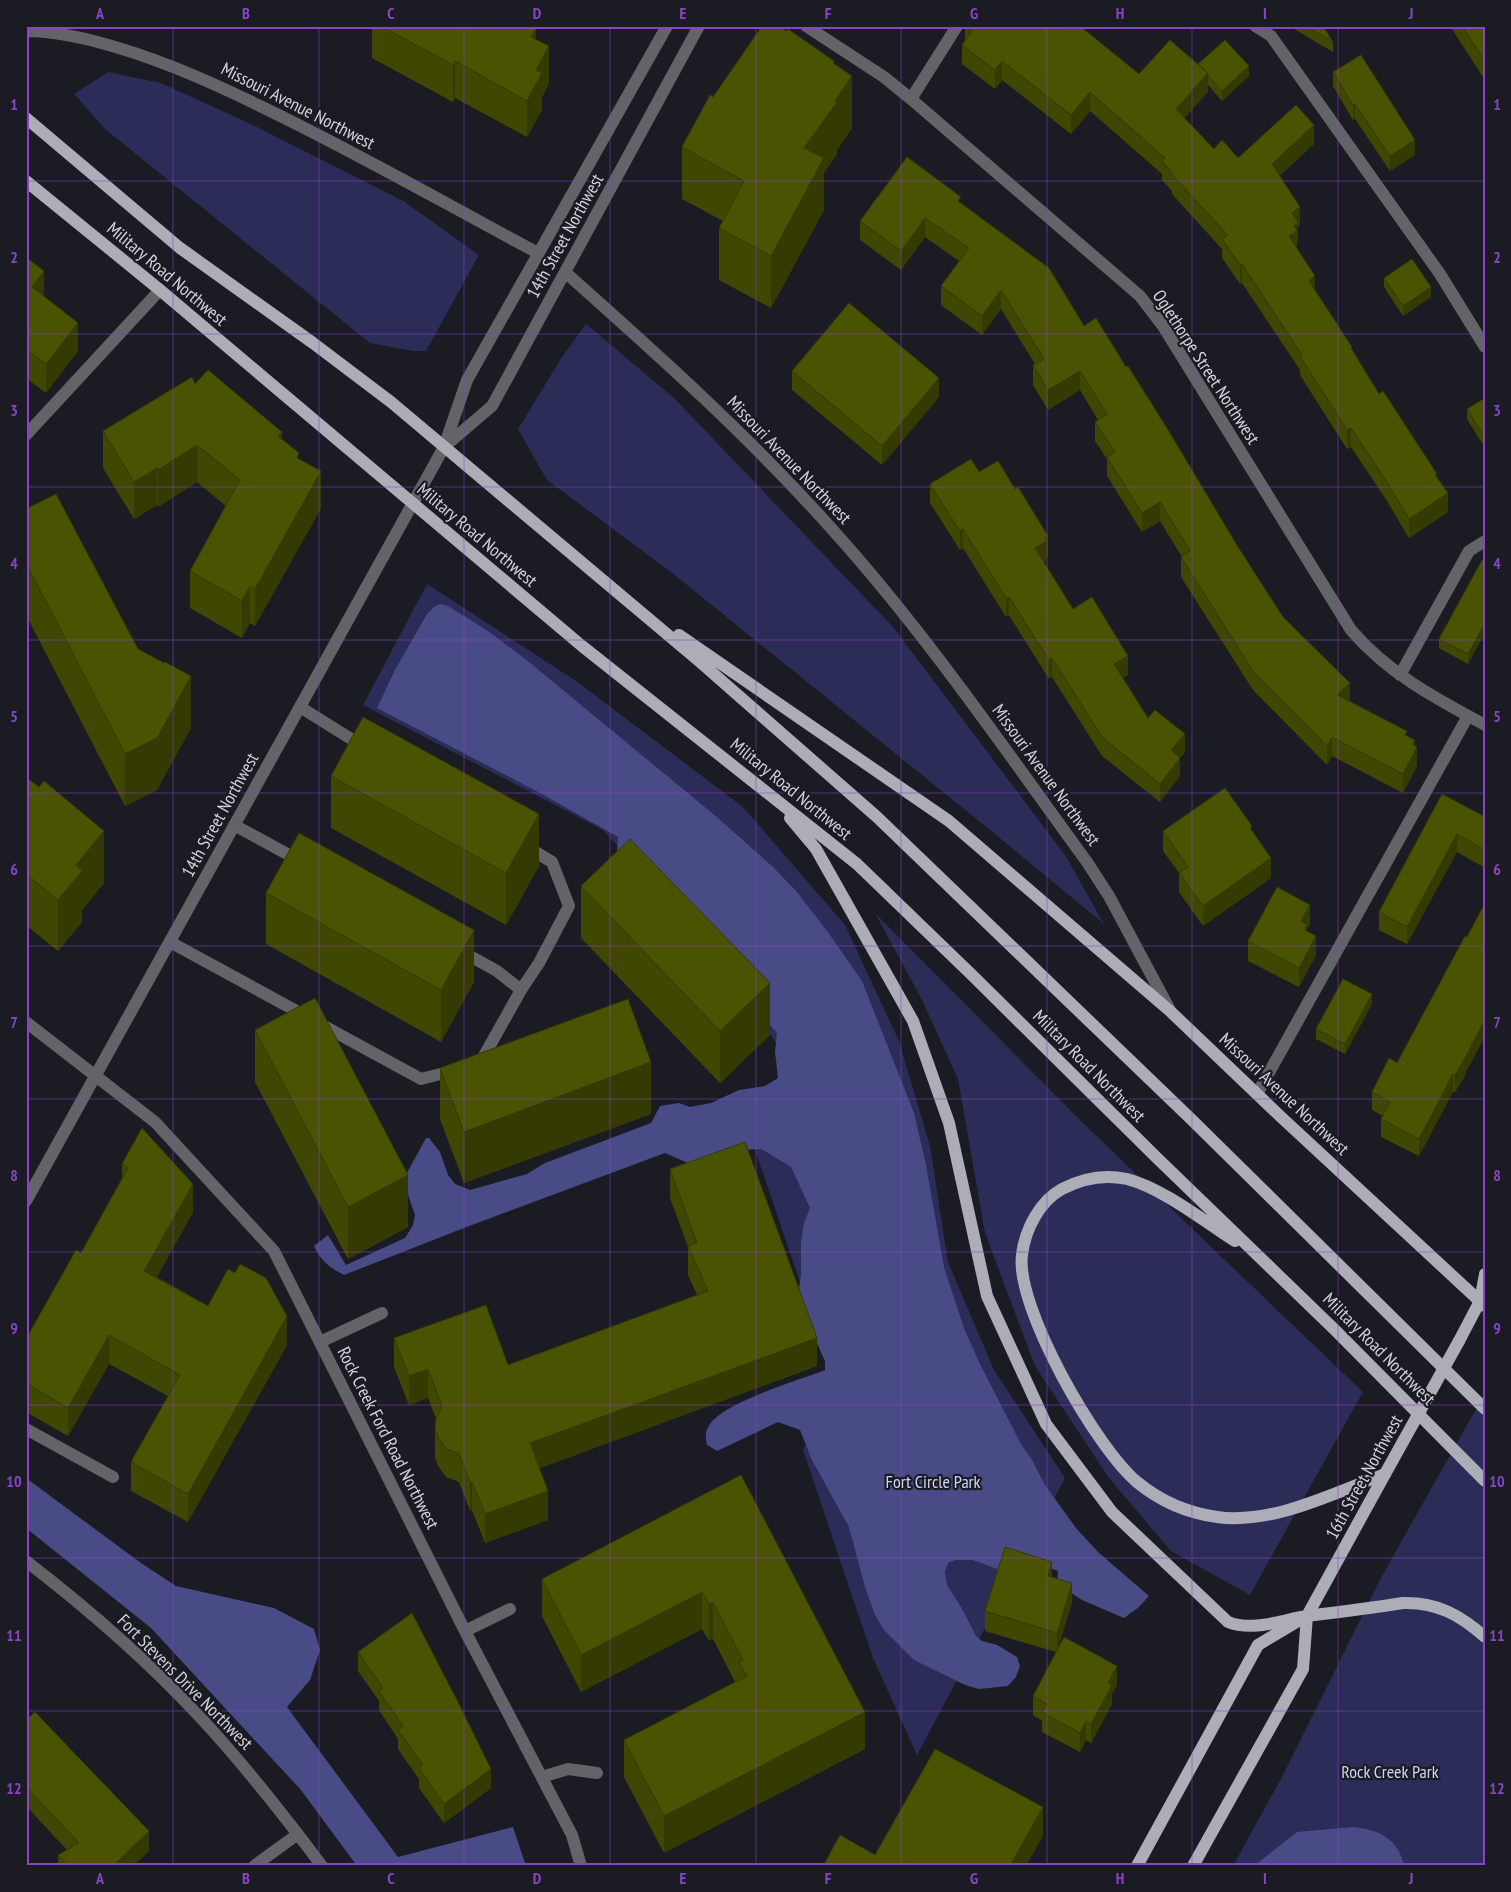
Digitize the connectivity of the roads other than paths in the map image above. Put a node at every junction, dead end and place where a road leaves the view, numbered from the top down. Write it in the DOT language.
graph roads {
  1 [pos="667,26"];
  2 [pos="698,26"];
  3 [pos="806,26"];
  4 [pos="956,26"];
  5 [pos="1255,26"];
  6 [pos="26,31"];
  7 [pos="911,99"];
  8 [pos="26,118"];
  9 [pos="26,181"];
  10 [pos="538,253"];
  11 [pos="565,272"];
  12 [pos="160,290"];
  13 [pos="1485,347"];
  14 [pos="26,435"];
  15 [pos="444,447"];
  16 [pos="412,504"];
  17 [pos="1485,541"];
  18 [pos="617,592"];
  19 [pos="1400,676"];
  20 [pos="300,707"];
  21 [pos="1468,716"];
  22 [pos="1485,725"];
  23 [pos="371,751"];
  24 [pos="771,796"];
  25 [pos="234,825"];
  26 [pos="511,836"];
  27 [pos="309,867"];
  28 [pos="170,942"];
  29 [pos="446,942"];
  30 [pos="521,990"];
  31 [pos="1170,1011"];
  32 [pos="26,1022"];
  33 [pos="96,1075"];
  34 [pos="1257,1094"];
  35 [pos="26,1201"];
  36 [pos="1262,1258"];
  37 [pos="1485,1274"];
  38 [pos="1483,1302"];
  39 [pos="382,1314"];
  40 [pos="320,1342"];
  41 [pos="1485,1409"];
  42 [pos="26,1429"];
  43 [pos="1385,1474"];
  44 [pos="113,1477"];
  45 [pos="1485,1480"];
  46 [pos="26,1561"];
  47 [pos="510,1609"];
  48 [pos="1307,1616"];
  49 [pos="465,1631"];
  50 [pos="1485,1637"];
  51 [pos="597,1773"];
  52 [pos="542,1777"];
  53 [pos="298,1834"];
  54 [pos="254,1866"];
  55 [pos="322,1866"];
  56 [pos="581,1866"];
  57 [pos="1137,1866"];
  58 [pos="1193,1866"];
  1 -- 10 [label="street, 14th Street Northwest"];
  2 -- 11 [label="street, 14th Street Northwest"];
  3 -- 7 [label="street, Oglethorpe Street Northwest"];
  4 -- 7 [label="street"];
  5 -- 13 [label="street"];
  6 -- 10 [label="street, Missouri Avenue Northwest"];
  7 -- 19 [label="street, Oglethorpe Street Northwest"];
  8 -- 15 [label="main road, Military Road Northwest"];
  9 -- 12 [label="main road, Military Road Northwest"];
  10 -- 15 [label="street, 14th Street Northwest"];
  11 -- 15 [label="street, 14th Street Northwest"];
  11 -- 31 [label="street, Missouri Avenue Northwest"];
  12 -- 14 [label="street"];
  12 -- 16 [label="main road, Military Road Northwest"];
  15 -- 16 [label="street, 14th Street Northwest"];
  15 -- 18 [label="main road, Military Road Northwest"];
  16 -- 20 [label="street, 14th Street Northwest"];
  16 -- 24 [label="main road, Military Road Northwest"];
  17 -- 19 [label="street"];
  18 -- 31 [label="main road"];
  18 -- 41 [label="main road, Military Road Northwest"];
  19 -- 21 [label="street, Oglethorpe Street Northwest"];
  20 -- 23 [label="street"];
  20 -- 25 [label="street, 14th Street Northwest"];
  21 -- 22 [label="street, Oglethorpe Street Northwest"];
  21 -- 34 [label="street"];
  24 -- 36 [label="main road, Military Road Northwest"];
  24 -- 48 [label="main road"];
  25 -- 27 [label="street"];
  25 -- 28 [label="street, 14th Street Northwest"];
  26 -- 30 [label="street"];
  28 -- 30 [label="street"];
  28 -- 33 [label="street, 14th Street Northwest"];
  29 -- 30 [label="street"];
  31 -- 34 [label="main road, Missouri Avenue Northwest"];
  32 -- 33 [label="street, Rock Creek Ford Road Northwest"];
  33 -- 35 [label="street, 14th Street Northwest"];
  33 -- 40 [label="street, Rock Creek Ford Road Northwest"];
  34 -- 38 [label="main road, Missouri Avenue Northwest"];
  36 -- 43 [label="main road"];
  36 -- 45 [label="main road, Military Road Northwest"];
  37 -- 38 [label="main road, 16th Street Northwest"];
  38 -- 43 [label="main road, 16th Street Northwest, bridge"];
  39 -- 40 [label="street"];
  40 -- 49 [label="street, Rock Creek Ford Road Northwest"];
  42 -- 44 [label="street"];
  43 -- 48 [label="main road, 16th Street Northwest"];
  46 -- 53 [label="street, Fort Stevens Drive Northwest"];
  47 -- 49 [label="street"];
  48 -- 50 [label="main road"];
  48 -- 57 [label="main road"];
  48 -- 58 [label="main road, 16th Street Northwest"];
  49 -- 52 [label="street, Rock Creek Ford Road Northwest"];
  51 -- 52 [label="street"];
  52 -- 56 [label="street, Rock Creek Ford Road Northwest"];
  53 -- 54 [label="street"];
  53 -- 55 [label="street, Fort Stevens Drive Northwest"];
}
